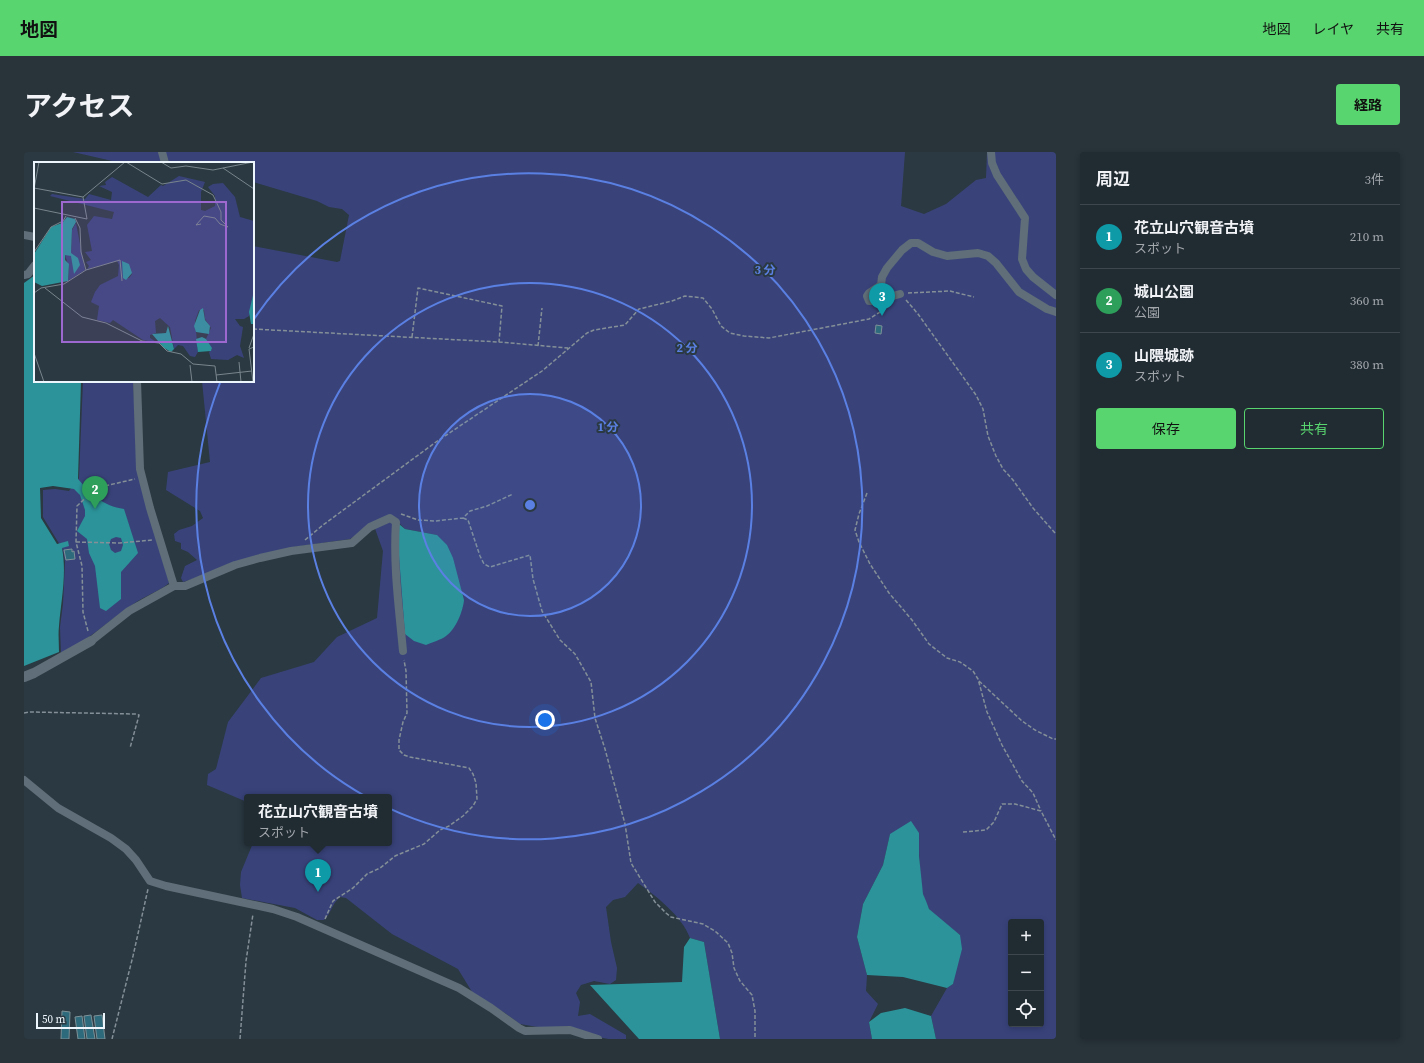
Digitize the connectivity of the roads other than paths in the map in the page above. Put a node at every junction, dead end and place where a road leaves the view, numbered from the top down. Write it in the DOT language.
graph roads {
  1 [pos="162,152"];
  2 [pos="992,152"];
  3 [pos="165,162"];
  4 [pos="24,234"];
  5 [pos="34,237"];
  6 [pos="34,266"];
  7 [pos="24,275"];
  8 [pos="900,294"];
  9 [pos="1056,295"];
  10 [pos="1056,312"];
  11 [pos="137,382"];
  12 [pos="174,586"];
  13 [pos="91,640"];
  14 [pos="403,651"];
  15 [pos="24,677"];
  16 [pos="24,780"];
  17 [pos="598,1039"];
  1 -- 3 [label="street"];
  2 -- 9 [label="street"];
  4 -- 5 [label="street"];
  6 -- 7 [label="street"];
  8 -- 10 [label="street"];
  11 -- 12 [label="street"];
  12 -- 13 [label="street"];
  12 -- 14 [label="street"];
  13 -- 15 [label="street"];
  16 -- 17 [label="street"];
}
